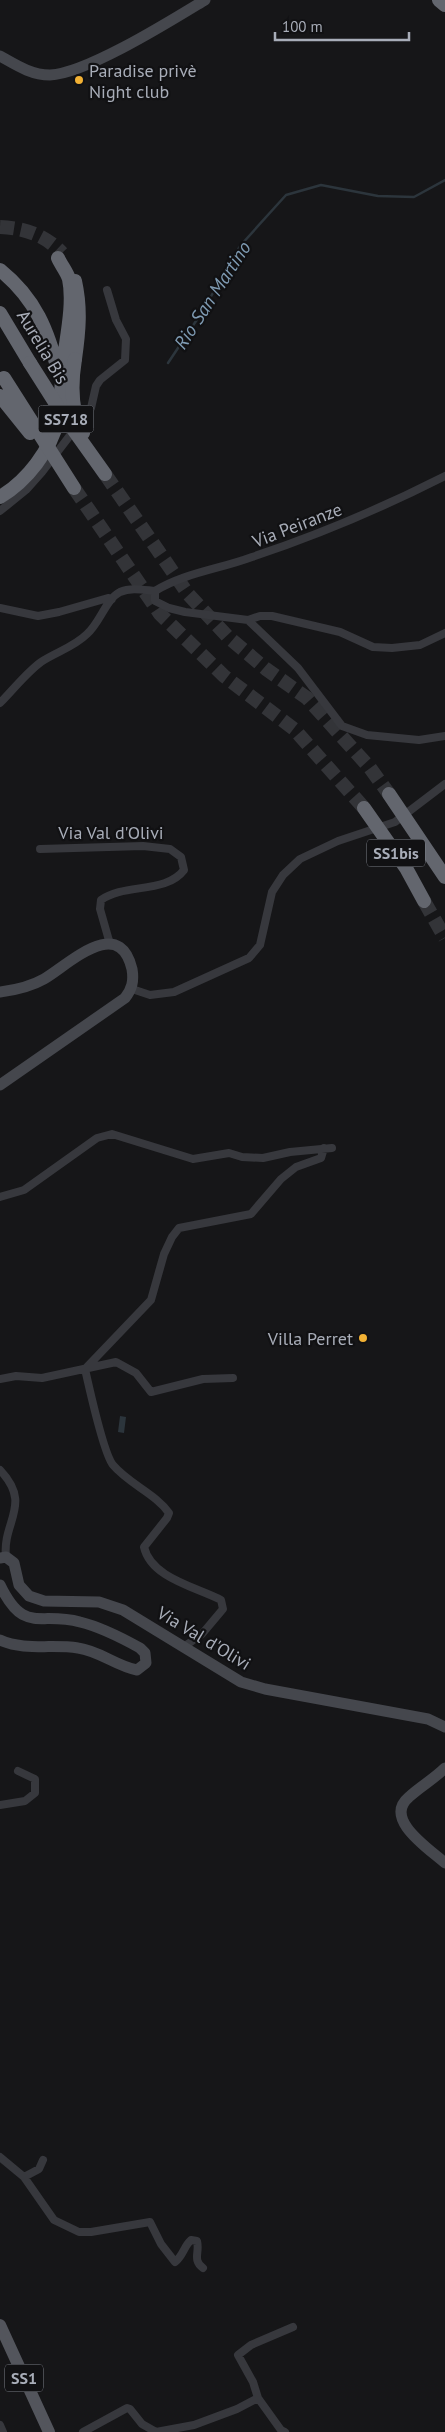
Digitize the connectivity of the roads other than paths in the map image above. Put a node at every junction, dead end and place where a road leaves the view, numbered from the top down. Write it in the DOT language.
graph roads {
  1 [pos="205,0"];
  2 [pos="439,0"];
  3 [pos="445,5"];
  4 [pos="0,56"];
  5 [pos="0,270"];
  6 [pos="107,290"];
  7 [pos="0,312"];
  8 [pos="2,374"];
  9 [pos="62,387"];
  10 [pos="0,396"];
  11 [pos="445,476"];
  12 [pos="0,497"];
  13 [pos="0,511"];
  14 [pos="155,591"];
  15 [pos="112,599"];
  16 [pos="0,608"];
  17 [pos="248,620"];
  18 [pos="445,633"];
  19 [pos="0,703"];
  20 [pos="445,736"];
  21 [pos="445,784"];
  22 [pos="388,794"];
  23 [pos="364,808"];
  24 [pos="40,850"];
  25 [pos="445,878"];
  26 [pos="424,901"];
  27 [pos="110,944"];
  28 [pos="132,989"];
  29 [pos="0,992"];
  30 [pos="0,1085"];
  31 [pos="324,1148"];
  32 [pos="332,1148"];
  33 [pos="0,1197"];
  34 [pos="85,1369"];
  35 [pos="0,1378"];
  36 [pos="233,1378"];
  37 [pos="0,1470"];
  38 [pos="3,1558"];
  39 [pos="0,1585"];
  40 [pos="0,1640"];
  41 [pos="186,1646"];
  42 [pos="445,1727"];
  43 [pos="445,1768"];
  44 [pos="18,1771"];
  45 [pos="0,1805"];
  46 [pos="445,1863"];
  47 [pos="0,2158"];
  48 [pos="43,2160"];
  49 [pos="24,2177"];
  50 [pos="161,2244"];
  51 [pos="162,2259"];
  52 [pos="203,2268"];
  53 [pos="0,2325"];
  54 [pos="293,2327"];
  55 [pos="258,2398"];
  56 [pos="0,2425"];
  57 [pos="3,2432"];
  58 [pos="49,2432"];
  59 [pos="83,2432"];
  60 [pos="156,2432"];
  61 [pos="285,2432"];
  1 -- 4 [label="street"];
  2 -- 3 [label="highway"];
  5 -- 9 [label="highway"];
  6 -- 13 [label="street"];
  7 -- 9 [label="highway, Aurelia Bis / SS718, bridge"];
  8 -- 10 [label="highway, SS718, bridge"];
  9 -- 12 [label="highway"];
  11 -- 14 [label="street, Via Peiranze"];
  14 -- 15 [label="street"];
  14 -- 17 [label="street"];
  15 -- 16 [label="street"];
  15 -- 19 [label="street"];
  17 -- 18 [label="street"];
  17 -- 20 [label="street"];
  21 -- 28 [label="street"];
  22 -- 25 [label="highway, SS1bis, bridge"];
  23 -- 26 [label="highway, SS1bis, bridge"];
  24 -- 27 [label="street, Via Val d'Olivi"];
  27 -- 28 [label="street"];
  27 -- 29 [label="street"];
  28 -- 30 [label="street"];
  31 -- 32 [label="street"];
  31 -- 33 [label="street"];
  31 -- 34 [label="street"];
  34 -- 35 [label="street"];
  34 -- 36 [label="street"];
  34 -- 41 [label="street"];
  37 -- 38 [label="street"];
  38 -- 41 [label="street, Via Val d'Olivi"];
  39 -- 40 [label="street"];
  41 -- 42 [label="street, Via Val d'Olivi"];
  43 -- 46 [label="street"];
  44 -- 45 [label="street"];
  47 -- 49 [label="street"];
  48 -- 49 [label="street"];
  49 -- 50 [label="street"];
  50 -- 51 [label="street"];
  50 -- 52 [label="street"];
  53 -- 58 [label="main road, SS1"];
  54 -- 55 [label="street"];
  55 -- 60 [label="street"];
  55 -- 61 [label="street"];
  56 -- 57 [label="street"];
  59 -- 60 [label="street"];
}
